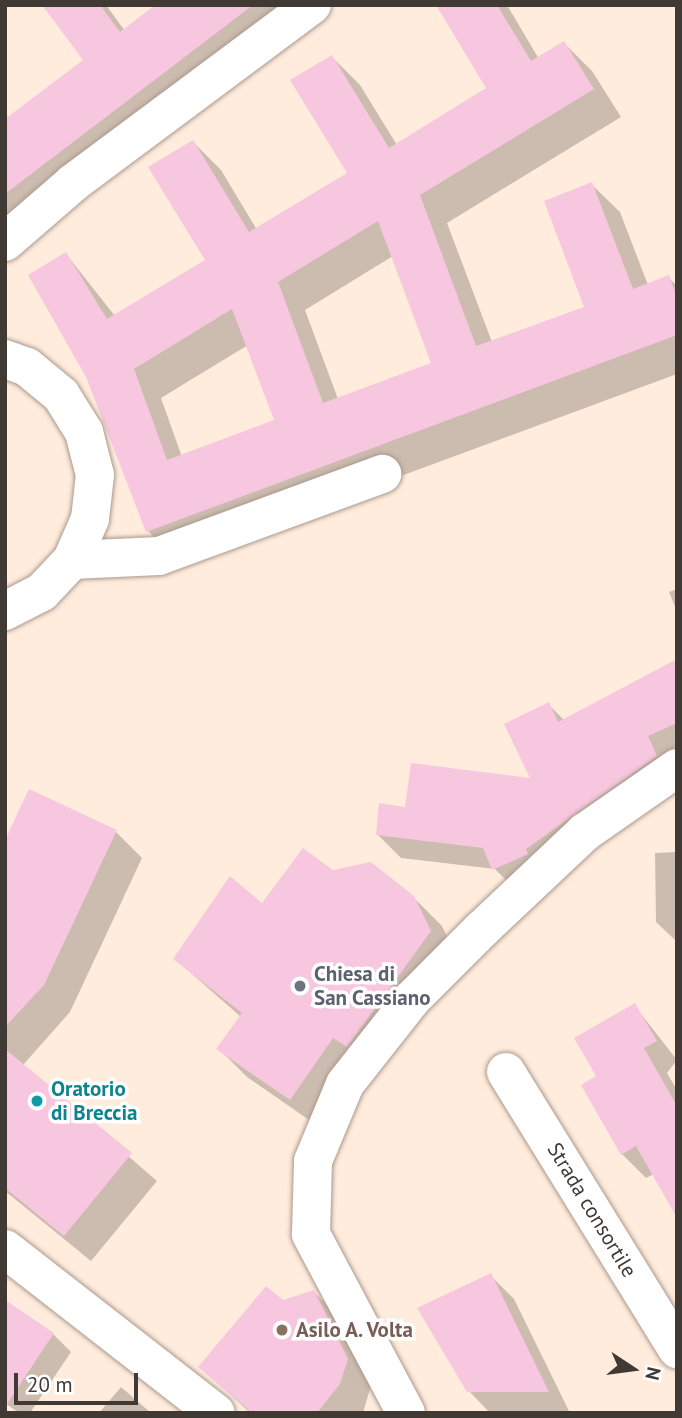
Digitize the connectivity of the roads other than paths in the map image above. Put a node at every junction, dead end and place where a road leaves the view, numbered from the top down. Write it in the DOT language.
graph roads {
  1 [pos="312,5"];
  2 [pos="5,242"];
  3 [pos="5,359"];
  4 [pos="382,474"];
  5 [pos="72,559"];
  6 [pos="5,611"];
  7 [pos="677,768"];
  8 [pos="506,1072"];
  9 [pos="5,1249"];
  10 [pos="677,1349"];
  11 [pos="216,1413"];
  12 [pos="406,1413"];
  1 -- 2 [label="street"];
  3 -- 5 [label="street"];
  4 -- 5 [label="street"];
  5 -- 6 [label="street"];
  7 -- 12 [label="street"];
  8 -- 10 [label="street, Strada consortile"];
  9 -- 11 [label="street"];
}
